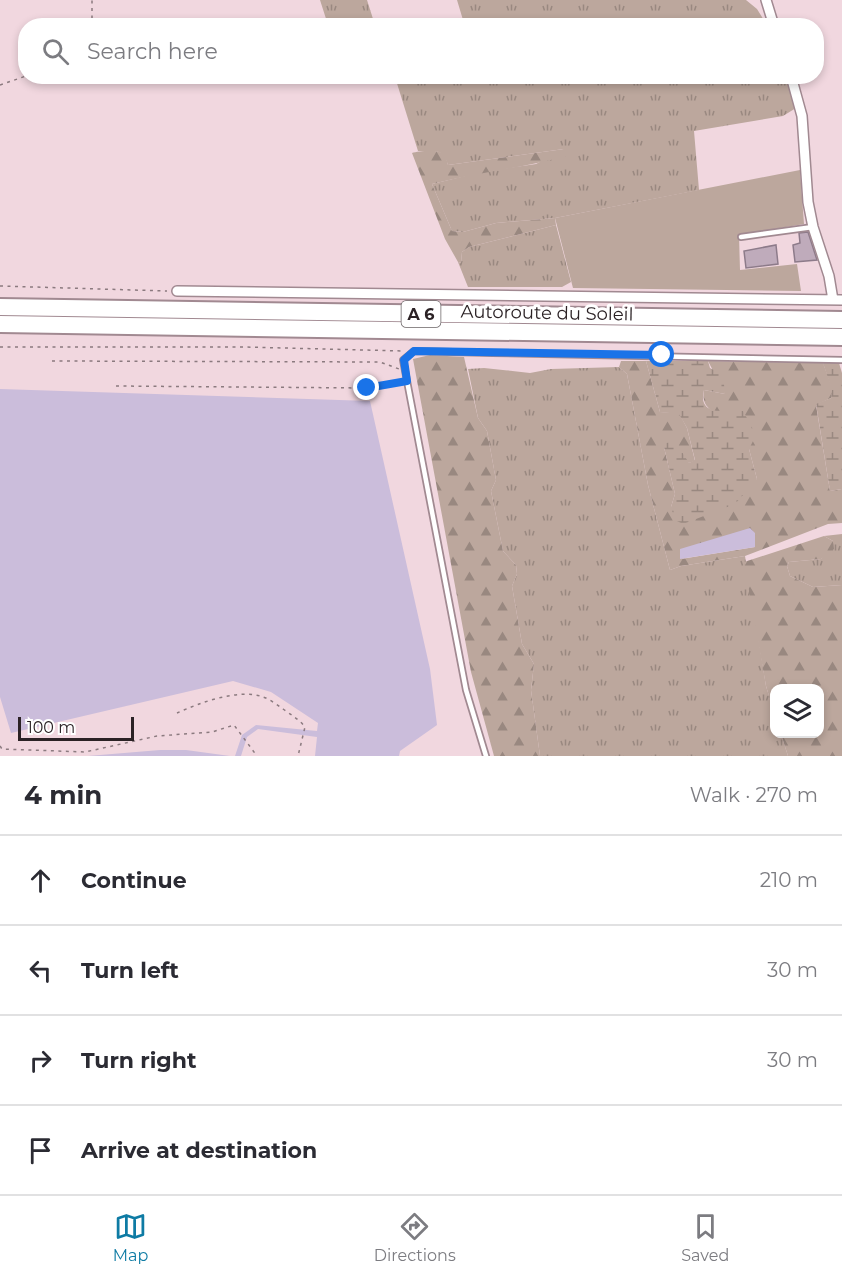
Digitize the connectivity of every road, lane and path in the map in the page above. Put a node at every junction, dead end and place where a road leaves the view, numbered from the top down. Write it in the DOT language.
graph roads {
  1 [pos="92,0"];
  2 [pos="766,0"];
  3 [pos="92,18"];
  4 [pos="772,18"];
  5 [pos="18,79"];
  6 [pos="793,84"];
  7 [pos="0,85"];
  8 [pos="813,227"];
  9 [pos="741,237"];
  10 [pos="0,286"];
  11 [pos="177,291"];
  12 [pos="835,297"];
  13 [pos="0,307"];
  14 [pos="842,320"];
  15 [pos="0,324"];
  16 [pos="842,337"];
  17 [pos="0,347"];
  18 [pos="414,351"];
  19 [pos="842,360"];
  20 [pos="52,361"];
  21 [pos="405,373"];
  22 [pos="407,381"];
  23 [pos="116,386"];
  24 [pos="177,713"];
  25 [pos="0,746"];
  26 [pos="257,756"];
  27 [pos="298,756"];
  28 [pos="486,756"];
  1 -- 3 [label="path"];
  2 -- 4 [label="street"];
  5 -- 7 [label="path"];
  6 -- 8 [label="street"];
  8 -- 9 [label="lane"];
  8 -- 12 [label="street"];
  10 -- 11 [label="path"];
  11 -- 12 [label="street"];
  13 -- 14 [label="highway, Autoroute du Soleil / A 6"];
  15 -- 16 [label="highway, Autoroute du Soleil / A 6"];
  17 -- 18 [label="path"];
  18 -- 19 [label="lane"];
  18 -- 21 [label="lane"];
  20 -- 21 [label="path"];
  21 -- 22 [label="lane"];
  22 -- 23 [label="path"];
  22 -- 28 [label="lane"];
  24 -- 27 [label="path"];
  25 -- 26 [label="path"];
}
